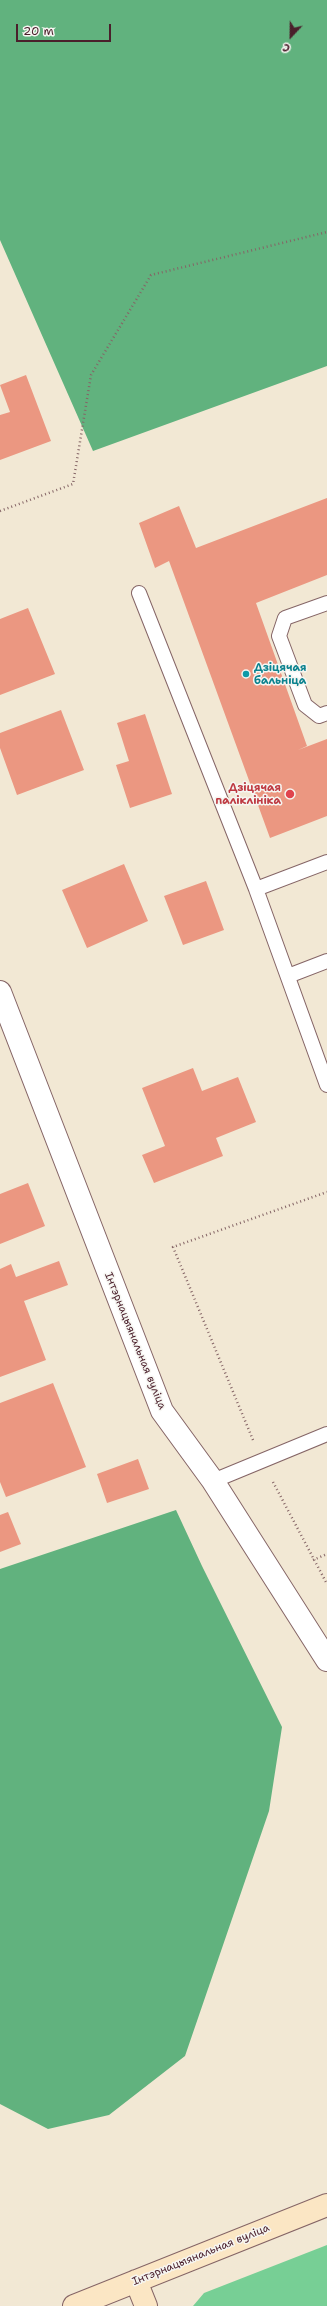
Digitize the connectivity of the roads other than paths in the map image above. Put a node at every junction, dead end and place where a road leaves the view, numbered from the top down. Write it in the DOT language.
graph roads {
  1 [pos="140,594"];
  2 [pos="327,603"];
  3 [pos="327,713"];
  4 [pos="327,862"];
  5 [pos="256,889"];
  6 [pos="327,961"];
  7 [pos="288,976"];
  8 [pos="0,992"];
  9 [pos="327,1085"];
  10 [pos="327,1434"];
  11 [pos="213,1481"];
  12 [pos="327,1660"];
  13 [pos="327,2205"];
  14 [pos="136,2281"];
  15 [pos="74,2306"];
  16 [pos="146,2306"];
  1 -- 5 [label="lane"];
  2 -- 3 [label="lane"];
  4 -- 5 [label="lane"];
  5 -- 7 [label="lane"];
  6 -- 7 [label="lane"];
  7 -- 9 [label="lane"];
  8 -- 11 [label="street, Інтэрнацыянальная вуліца"];
  10 -- 11 [label="lane"];
  11 -- 12 [label="street, Інтэрнацыянальная вуліца"];
  13 -- 14 [label="main road, Інтэрнацыянальная вуліца"];
  14 -- 15 [label="main road, Інтэрнацыянальная вуліца"];
  14 -- 16 [label="main road"];
}
